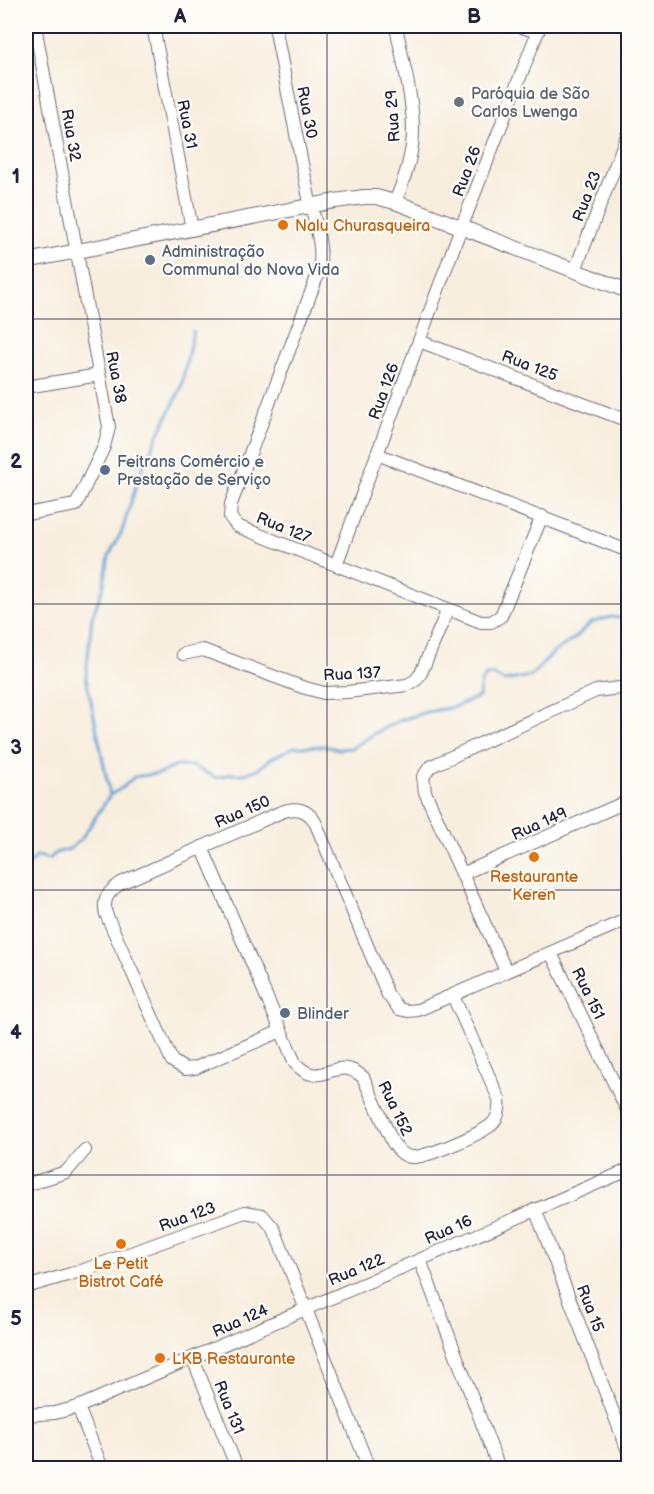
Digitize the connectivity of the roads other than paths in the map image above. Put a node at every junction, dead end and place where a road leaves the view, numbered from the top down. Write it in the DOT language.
graph roads {
  1 [pos="35,26"];
  2 [pos="153,26"];
  3 [pos="275,26"];
  4 [pos="396,26"];
  5 [pos="519,26"];
  6 [pos="539,29"];
  7 [pos="628,133"];
  8 [pos="395,202"];
  9 [pos="310,206"];
  10 [pos="461,228"];
  11 [pos="192,229"];
  12 [pos="77,251"];
  13 [pos="26,261"];
  14 [pos="575,270"];
  15 [pos="628,291"];
  16 [pos="419,340"];
  17 [pos="99,375"];
  18 [pos="26,387"];
  19 [pos="628,421"];
  20 [pos="377,454"];
  21 [pos="26,514"];
  22 [pos="542,516"];
  23 [pos="628,550"];
  24 [pos="336,565"];
  25 [pos="448,609"];
  26 [pos="183,654"];
  27 [pos="628,687"];
  28 [pos="628,801"];
  29 [pos="202,847"];
  30 [pos="462,874"];
  31 [pos="628,919"];
  32 [pos="551,953"];
  33 [pos="506,971"];
  34 [pos="453,996"];
  35 [pos="281,1031"];
  36 [pos="628,1112"];
  37 [pos="85,1150"];
  38 [pos="628,1170"];
  39 [pos="26,1185"];
  40 [pos="535,1209"];
  41 [pos="420,1260"];
  42 [pos="26,1287"];
  43 [pos="305,1308"];
  44 [pos="193,1359"];
  45 [pos="78,1407"];
  46 [pos="26,1415"];
  47 [pos="628,1452"];
  48 [pos="102,1468"];
  49 [pos="237,1468"];
  50 [pos="369,1468"];
  51 [pos="499,1468"];
  1 -- 12 [label="street, Rua 32"];
  2 -- 11 [label="street, Rua 31"];
  3 -- 9 [label="street, Rua 30"];
  4 -- 8 [label="street, Rua 29"];
  5 -- 6 [label="street"];
  6 -- 10 [label="street, Rua 26"];
  7 -- 14 [label="street, Rua 23"];
  8 -- 9 [label="street"];
  8 -- 10 [label="street"];
  9 -- 11 [label="street"];
  9 -- 24 [label="street, Rua 127"];
  10 -- 14 [label="street"];
  10 -- 16 [label="street, Rua 126"];
  11 -- 12 [label="street"];
  12 -- 13 [label="street"];
  12 -- 17 [label="street, Rua 38"];
  14 -- 15 [label="street"];
  16 -- 19 [label="street, Rua 125"];
  16 -- 20 [label="street, Rua 126"];
  17 -- 18 [label="street"];
  17 -- 21 [label="street, Rua 38"];
  20 -- 22 [label="street"];
  20 -- 24 [label="street, Rua 126"];
  22 -- 23 [label="street"];
  22 -- 25 [label="street, Rua 127"];
  24 -- 25 [label="street, Rua 127"];
  25 -- 26 [label="street, Rua 137"];
  27 -- 30 [label="street"];
  28 -- 30 [label="street, Rua 149"];
  29 -- 34 [label="street, Rua 150"];
  29 -- 35 [label="street, Rua 152"];
  29 -- 35 [label="street, Rua 150"];
  30 -- 33 [label="street"];
  31 -- 32 [label="street, Rua 150"];
  32 -- 33 [label="street, Rua 150"];
  32 -- 36 [label="street, Rua 151"];
  33 -- 34 [label="street, Rua 150"];
  34 -- 35 [label="street, Rua 152"];
  37 -- 39 [label="street"];
  38 -- 40 [label="street, Rua 16"];
  40 -- 41 [label="street, Rua 16"];
  40 -- 47 [label="street, Rua 15"];
  41 -- 43 [label="street, Rua 122"];
  41 -- 51 [label="street, Rua 16"];
  42 -- 43 [label="street, Rua 123"];
  43 -- 44 [label="street, Rua 124"];
  43 -- 50 [label="street"];
  44 -- 45 [label="street, Rua 124"];
  44 -- 49 [label="street, Rua 131"];
  45 -- 46 [label="street, Rua 124"];
  45 -- 48 [label="street"];
}
